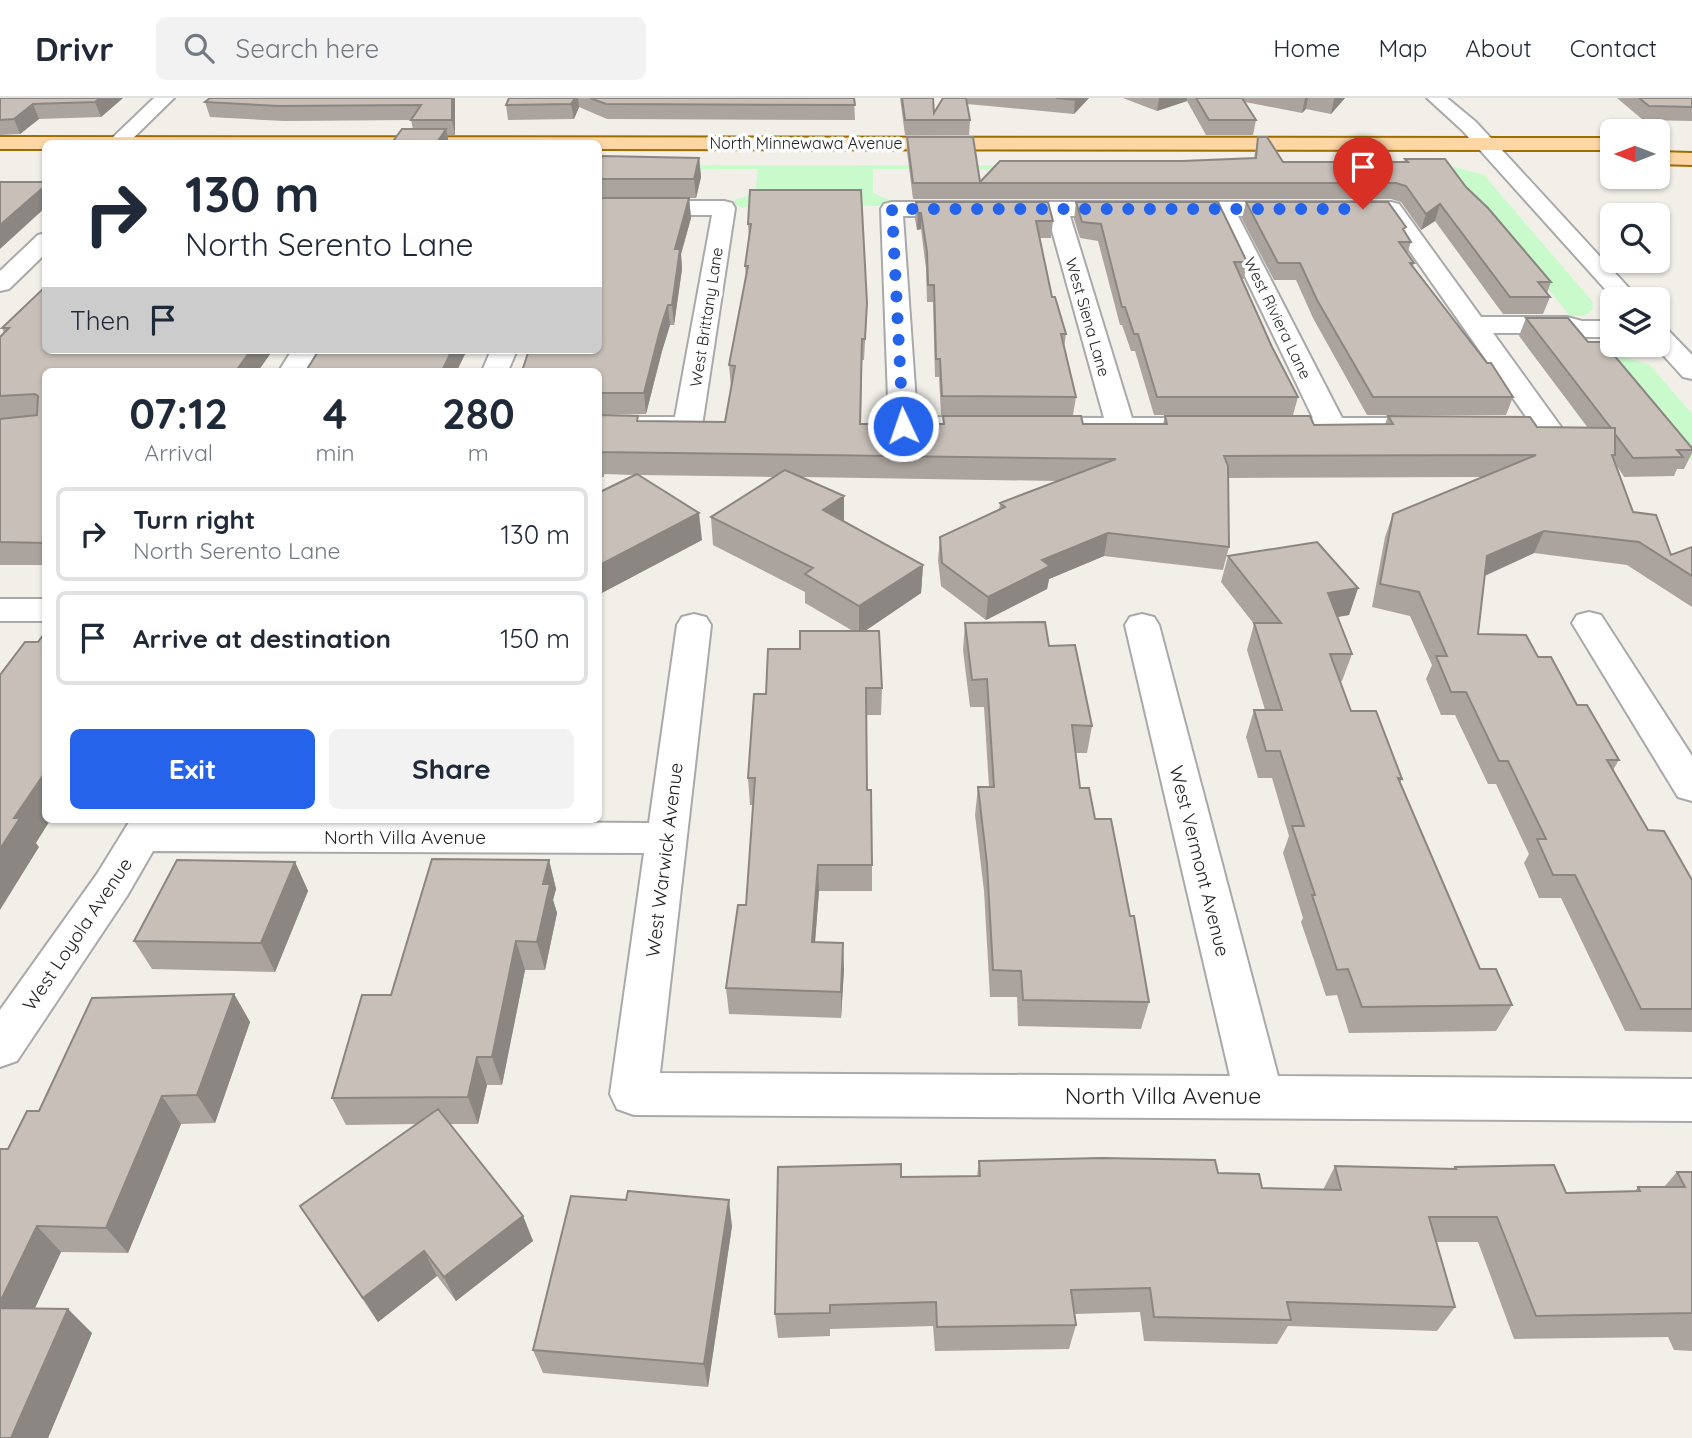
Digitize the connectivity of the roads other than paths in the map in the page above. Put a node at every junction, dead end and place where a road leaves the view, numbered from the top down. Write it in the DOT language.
graph roads {
  1 [pos="165,98"];
  2 [pos="188,98"];
  3 [pos="1436,98"];
  4 [pos="119,140"];
  5 [pos="144,140"];
  6 [pos="0,143"];
  7 [pos="42,143"];
  8 [pos="602,144"];
  9 [pos="1670,144"];
  10 [pos="1692,144"];
  11 [pos="1600,145"];
  12 [pos="0,149"];
  13 [pos="42,149"];
  14 [pos="1492,151"];
  15 [pos="0,157"];
  16 [pos="42,157"];
  17 [pos="1600,157"];
  18 [pos="602,158"];
  19 [pos="1670,159"];
  20 [pos="1692,159"];
  21 [pos="602,208"];
  22 [pos="1057,209"];
  23 [pos="1224,209"];
  24 [pos="42,244"];
  25 [pos="0,284"];
  26 [pos="1616,287"];
  27 [pos="1600,320"];
  28 [pos="1600,329"];
  29 [pos="1480,332"];
  30 [pos="1573,332"];
  31 [pos="1600,344"];
  32 [pos="1670,349"];
  33 [pos="1692,371"];
  34 [pos="602,426"];
  35 [pos="1119,426"];
  36 [pos="1332,427"];
  37 [pos="0,610"];
  38 [pos="42,610"];
  39 [pos="1589,623"];
  40 [pos="694,625"];
  41 [pos="1142,625"];
  42 [pos="1692,787"];
  43 [pos="147,827"];
  44 [pos="667,838"];
  45 [pos="0,1047"];
  46 [pos="634,1094"];
  47 [pos="1259,1096"];
  48 [pos="1692,1100"];
  1 -- 4 [label="street"];
  2 -- 5 [label="street"];
  3 -- 14 [label="street"];
  6 -- 7 [label="main road, North Minnewawa Avenue"];
  8 -- 14 [label="main road, North Minnewawa Avenue"];
  9 -- 10 [label="main road"];
  11 -- 14 [label="main road, North Minnewawa Avenue"];
  12 -- 13 [label="main road"];
  14 -- 17 [label="main road, North Minnewawa Avenue"];
  14 -- 18 [label="main road, North Minnewawa Avenue"];
  14 -- 26 [label="street"];
  15 -- 16 [label="main road"];
  19 -- 20 [label="main road"];
  21 -- 34 [label="street, West Brittany Lane"];
  22 -- 23 [label="street"];
  22 -- 35 [label="street, West Siena Lane"];
  22 -- 35 [label="street"];
  23 -- 29 [label="street"];
  23 -- 36 [label="street, West Riviera Lane"];
  24 -- 25 [label="street"];
  27 -- 30 [label="street"];
  28 -- 30 [label="street"];
  29 -- 30 [label="street"];
  29 -- 36 [label="street"];
  30 -- 31 [label="street"];
  32 -- 33 [label="street"];
  35 -- 36 [label="street"];
  37 -- 38 [label="street"];
  39 -- 42 [label="street"];
  40 -- 44 [label="street, West Warwick Avenue"];
  41 -- 47 [label="street, West Vermont Avenue"];
  43 -- 44 [label="street, North Villa Avenue"];
  43 -- 45 [label="street, West Loyola Avenue"];
  44 -- 46 [label="street, West Warwick Avenue"];
  46 -- 47 [label="street, North Villa Avenue"];
  47 -- 48 [label="street, North Villa Avenue"];
}
